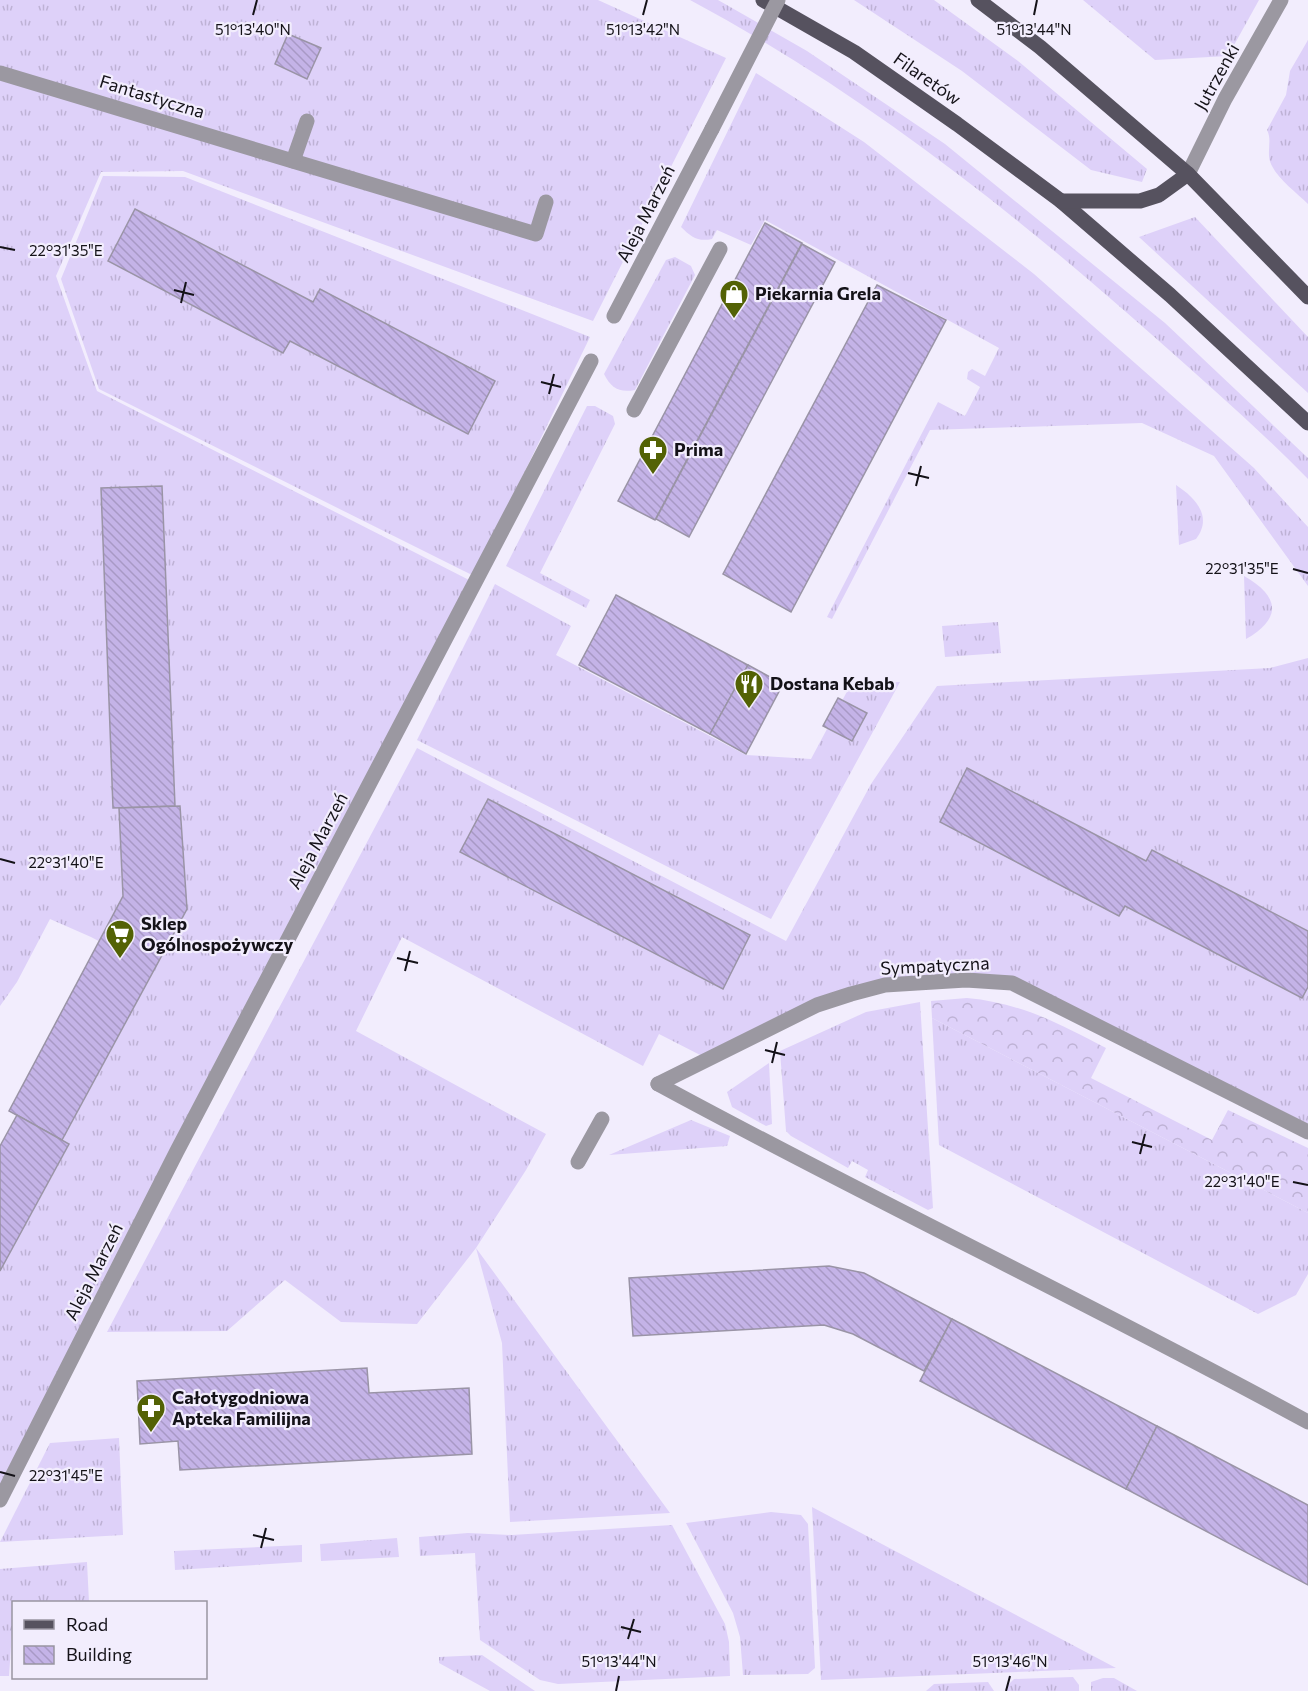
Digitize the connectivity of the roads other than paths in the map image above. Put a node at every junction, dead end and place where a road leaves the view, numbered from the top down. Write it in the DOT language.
graph roads {
  1 [pos="763,0"];
  2 [pos="778,0"];
  3 [pos="978,0"];
  4 [pos="1281,0"];
  5 [pos="0,73"];
  6 [pos="308,121"];
  7 [pos="293,161"];
  8 [pos="1188,174"];
  9 [pos="1061,201"];
  10 [pos="546,202"];
  11 [pos="720,249"];
  12 [pos="1308,297"];
  13 [pos="614,316"];
  14 [pos="591,361"];
  15 [pos="634,410"];
  16 [pos="1308,423"];
  17 [pos="602,1119"];
  18 [pos="1308,1132"];
  19 [pos="578,1162"];
  20 [pos="1308,1422"];
  21 [pos="0,1500"];
  1 -- 9 [label="main road, Filaretów"];
  2 -- 13 [label="street, Aleja Marzeń, bridge"];
  3 -- 8 [label="main road"];
  4 -- 8 [label="street, Jutrzenki"];
  5 -- 7 [label="street, Fantastyczna"];
  6 -- 7 [label="street"];
  7 -- 10 [label="street, Fantastyczna"];
  8 -- 9 [label="main road"];
  8 -- 12 [label="main road"];
  9 -- 16 [label="main road, Filaretów"];
  11 -- 15 [label="street"];
  14 -- 21 [label="street, Aleja Marzeń"];
  17 -- 19 [label="street"];
  18 -- 20 [label="street, Sympatyczna"];
}
